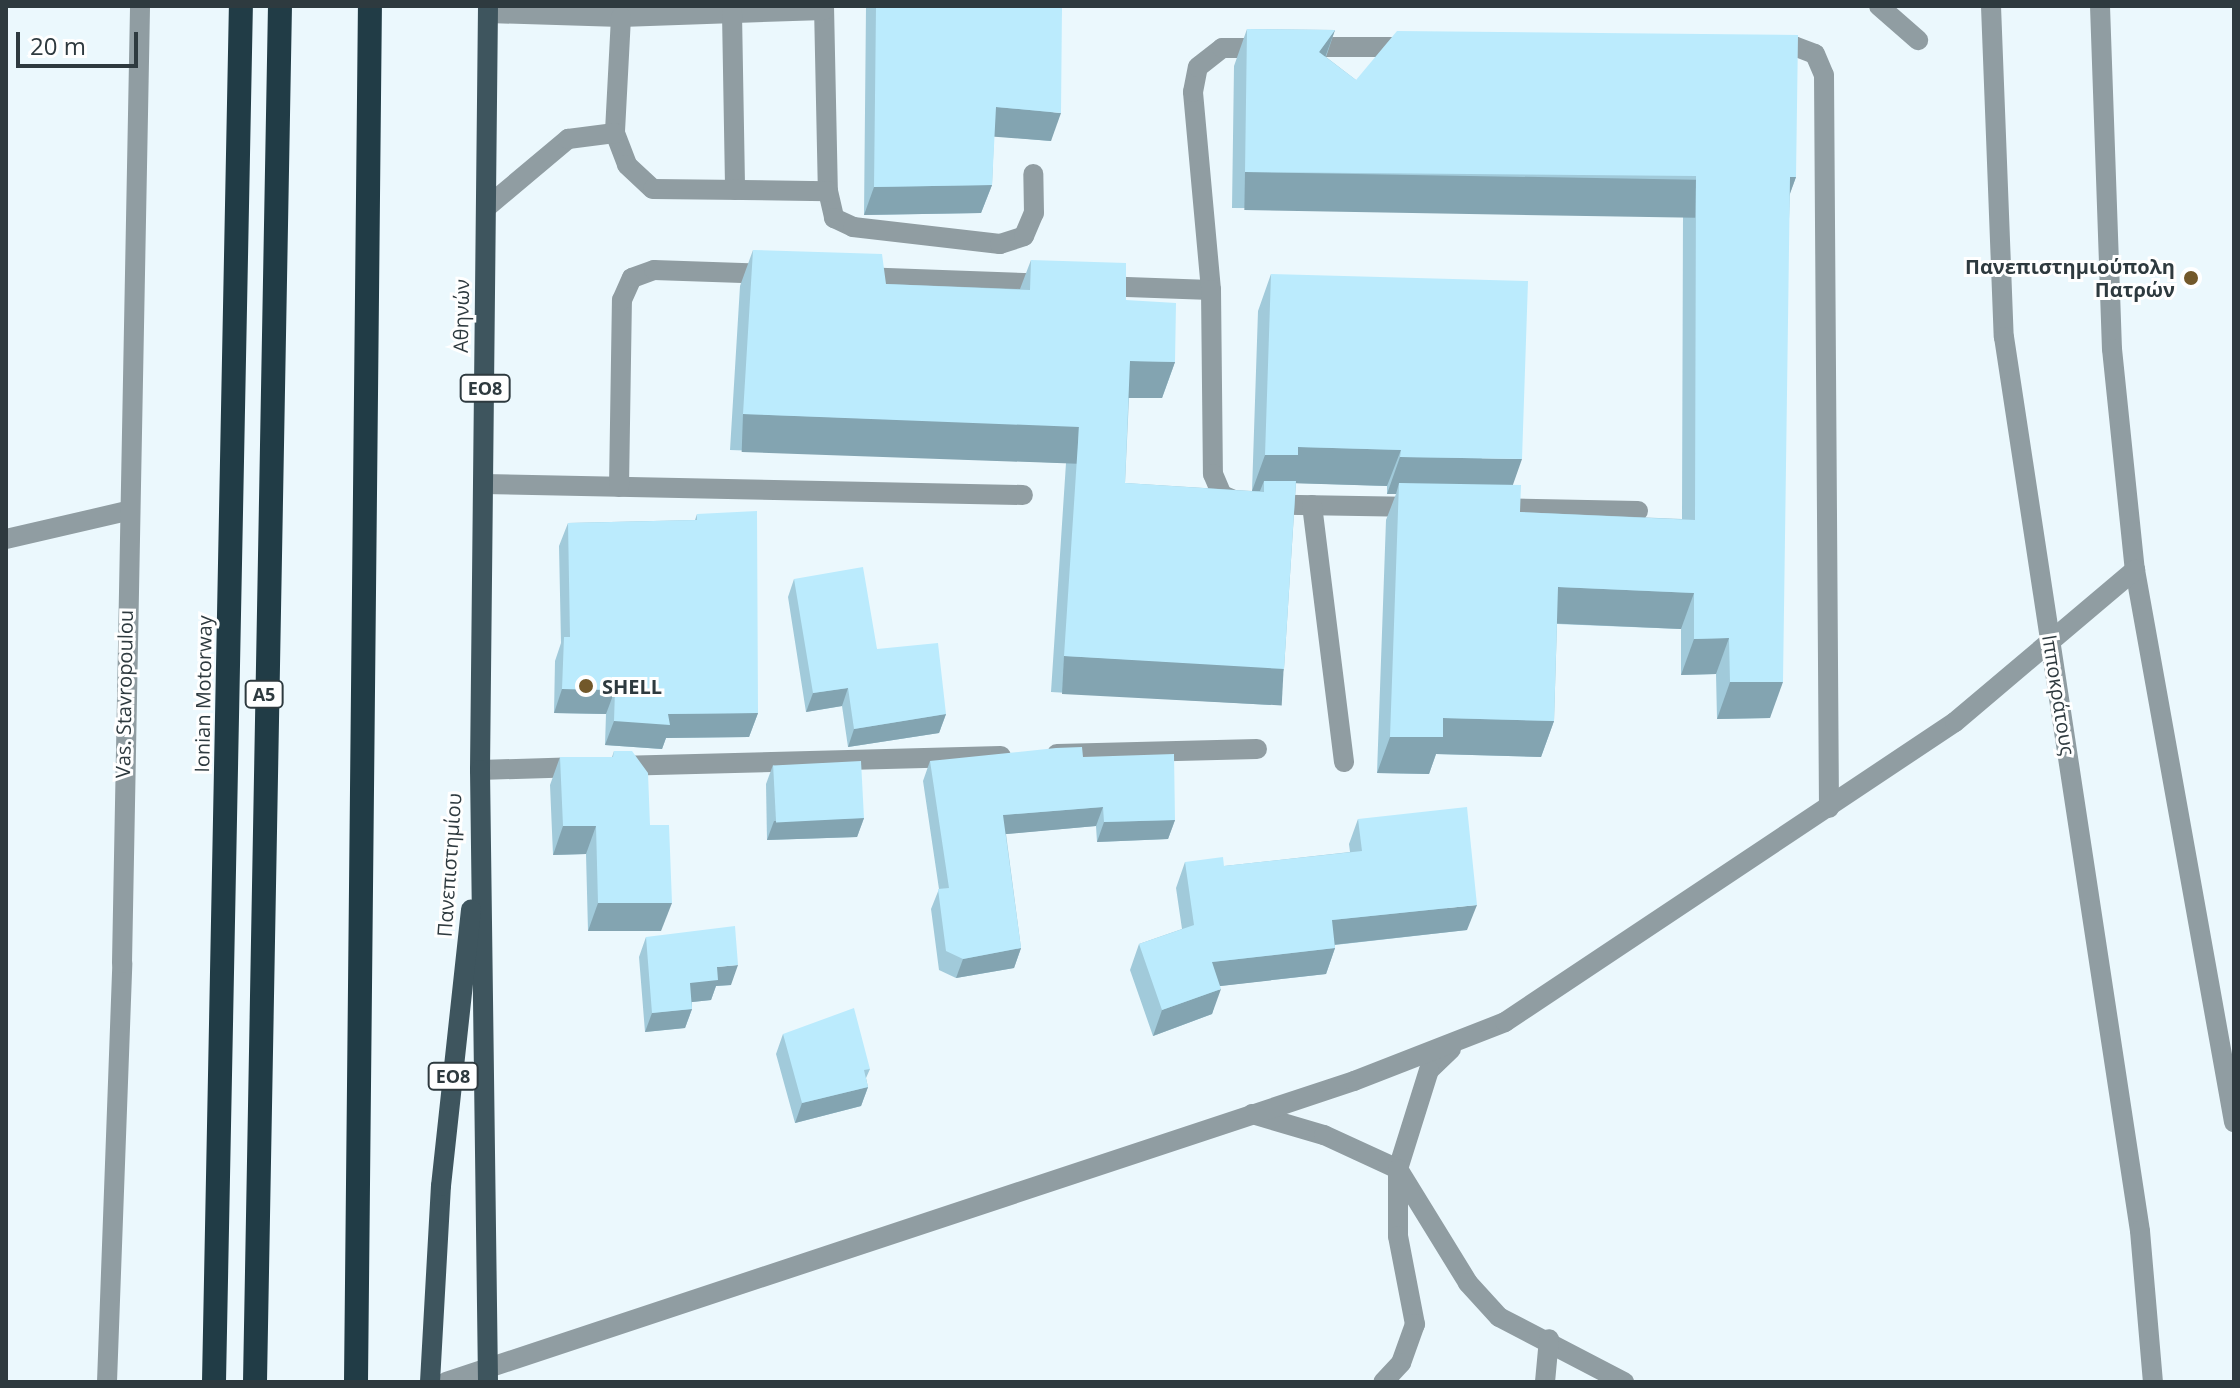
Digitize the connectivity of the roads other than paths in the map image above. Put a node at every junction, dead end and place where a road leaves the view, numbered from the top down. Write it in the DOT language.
graph roads {
  1 [pos="140,6"];
  2 [pos="241,6"];
  3 [pos="280,6"];
  4 [pos="370,6"];
  5 [pos="1879,6"];
  6 [pos="1991,6"];
  7 [pos="2100,6"];
  8 [pos="824,8"];
  9 [pos="488,10"];
  10 [pos="732,13"];
  11 [pos="621,17"];
  12 [pos="1918,40"];
  13 [pos="1746,46"];
  14 [pos="1428,47"];
  15 [pos="615,133"];
  16 [pos="1033,174"];
  17 [pos="735,190"];
  18 [pos="828,191"];
  19 [pos="487,207"];
  20 [pos="797,275"];
  21 [pos="845,277"];
  22 [pos="1211,290"];
  23 [pos="484,484"];
  24 [pos="619,487"];
  25 [pos="1023,495"];
  26 [pos="1312,505"];
  27 [pos="1436,507"];
  28 [pos="1467,508"];
  29 [pos="127,511"];
  30 [pos="1638,511"];
  31 [pos="6,539"];
  32 [pos="2135,570"];
  33 [pos="2051,645"];
  34 [pos="1257,749"];
  35 [pos="1344,762"];
  36 [pos="480,770"];
  37 [pos="1829,808"];
  38 [pos="1457,1044"];
  39 [pos="1252,1114"];
  40 [pos="2234,1122"];
  41 [pos="1398,1169"];
  42 [pos="1549,1339"];
  43 [pos="488,1375"];
  44 [pos="107,1382"];
  45 [pos="214,1382"];
  46 [pos="255,1382"];
  47 [pos="356,1382"];
  48 [pos="430,1382"];
  49 [pos="446,1382"];
  50 [pos="1383,1382"];
  51 [pos="1545,1382"];
  52 [pos="1624,1382"];
  53 [pos="2153,1382"];
  1 -- 29 [label="street, Vas. Stavropoulou"];
  2 -- 45 [label="highway, Ionian Motorway / Α5"];
  3 -- 46 [label="highway, Α5"];
  4 -- 47 [label="highway"];
  5 -- 12 [label="street"];
  6 -- 33 [label="street, Ιπποκράτους"];
  7 -- 32 [label="street"];
  8 -- 10 [label="street"];
  8 -- 18 [label="street"];
  9 -- 11 [label="street"];
  9 -- 19 [label="main road, Αθηνών / ΕΟ8"];
  10 -- 11 [label="street"];
  10 -- 17 [label="street"];
  11 -- 15 [label="street"];
  13 -- 37 [label="street"];
  14 -- 22 [label="street"];
  15 -- 17 [label="street"];
  15 -- 19 [label="street"];
  16 -- 18 [label="street"];
  17 -- 18 [label="street"];
  19 -- 23 [label="main road, Αθηνών / ΕΟ8"];
  20 -- 24 [label="street"];
  21 -- 22 [label="street"];
  22 -- 26 [label="street"];
  23 -- 24 [label="street"];
  23 -- 36 [label="main road, Αθηνών / ΕΟ8"];
  24 -- 25 [label="street"];
  26 -- 27 [label="street"];
  26 -- 35 [label="street"];
  28 -- 30 [label="street"];
  29 -- 31 [label="street"];
  29 -- 44 [label="street, Vas. Stavropoulou"];
  32 -- 33 [label="street"];
  32 -- 40 [label="street"];
  33 -- 37 [label="street"];
  33 -- 53 [label="street, Ιπποκράτους"];
  34 -- 36 [label="street"];
  36 -- 43 [label="main road, Πανεπιστημίου / ΕΟ8"];
  36 -- 48 [label="main road, Πανεπιστημίου / ΕΟ8"];
  37 -- 38 [label="street"];
  38 -- 39 [label="street"];
  38 -- 41 [label="street"];
  39 -- 41 [label="street"];
  39 -- 43 [label="street"];
  41 -- 42 [label="street"];
  41 -- 50 [label="street"];
  42 -- 51 [label="street"];
  42 -- 52 [label="street"];
  43 -- 49 [label="street"];
}
